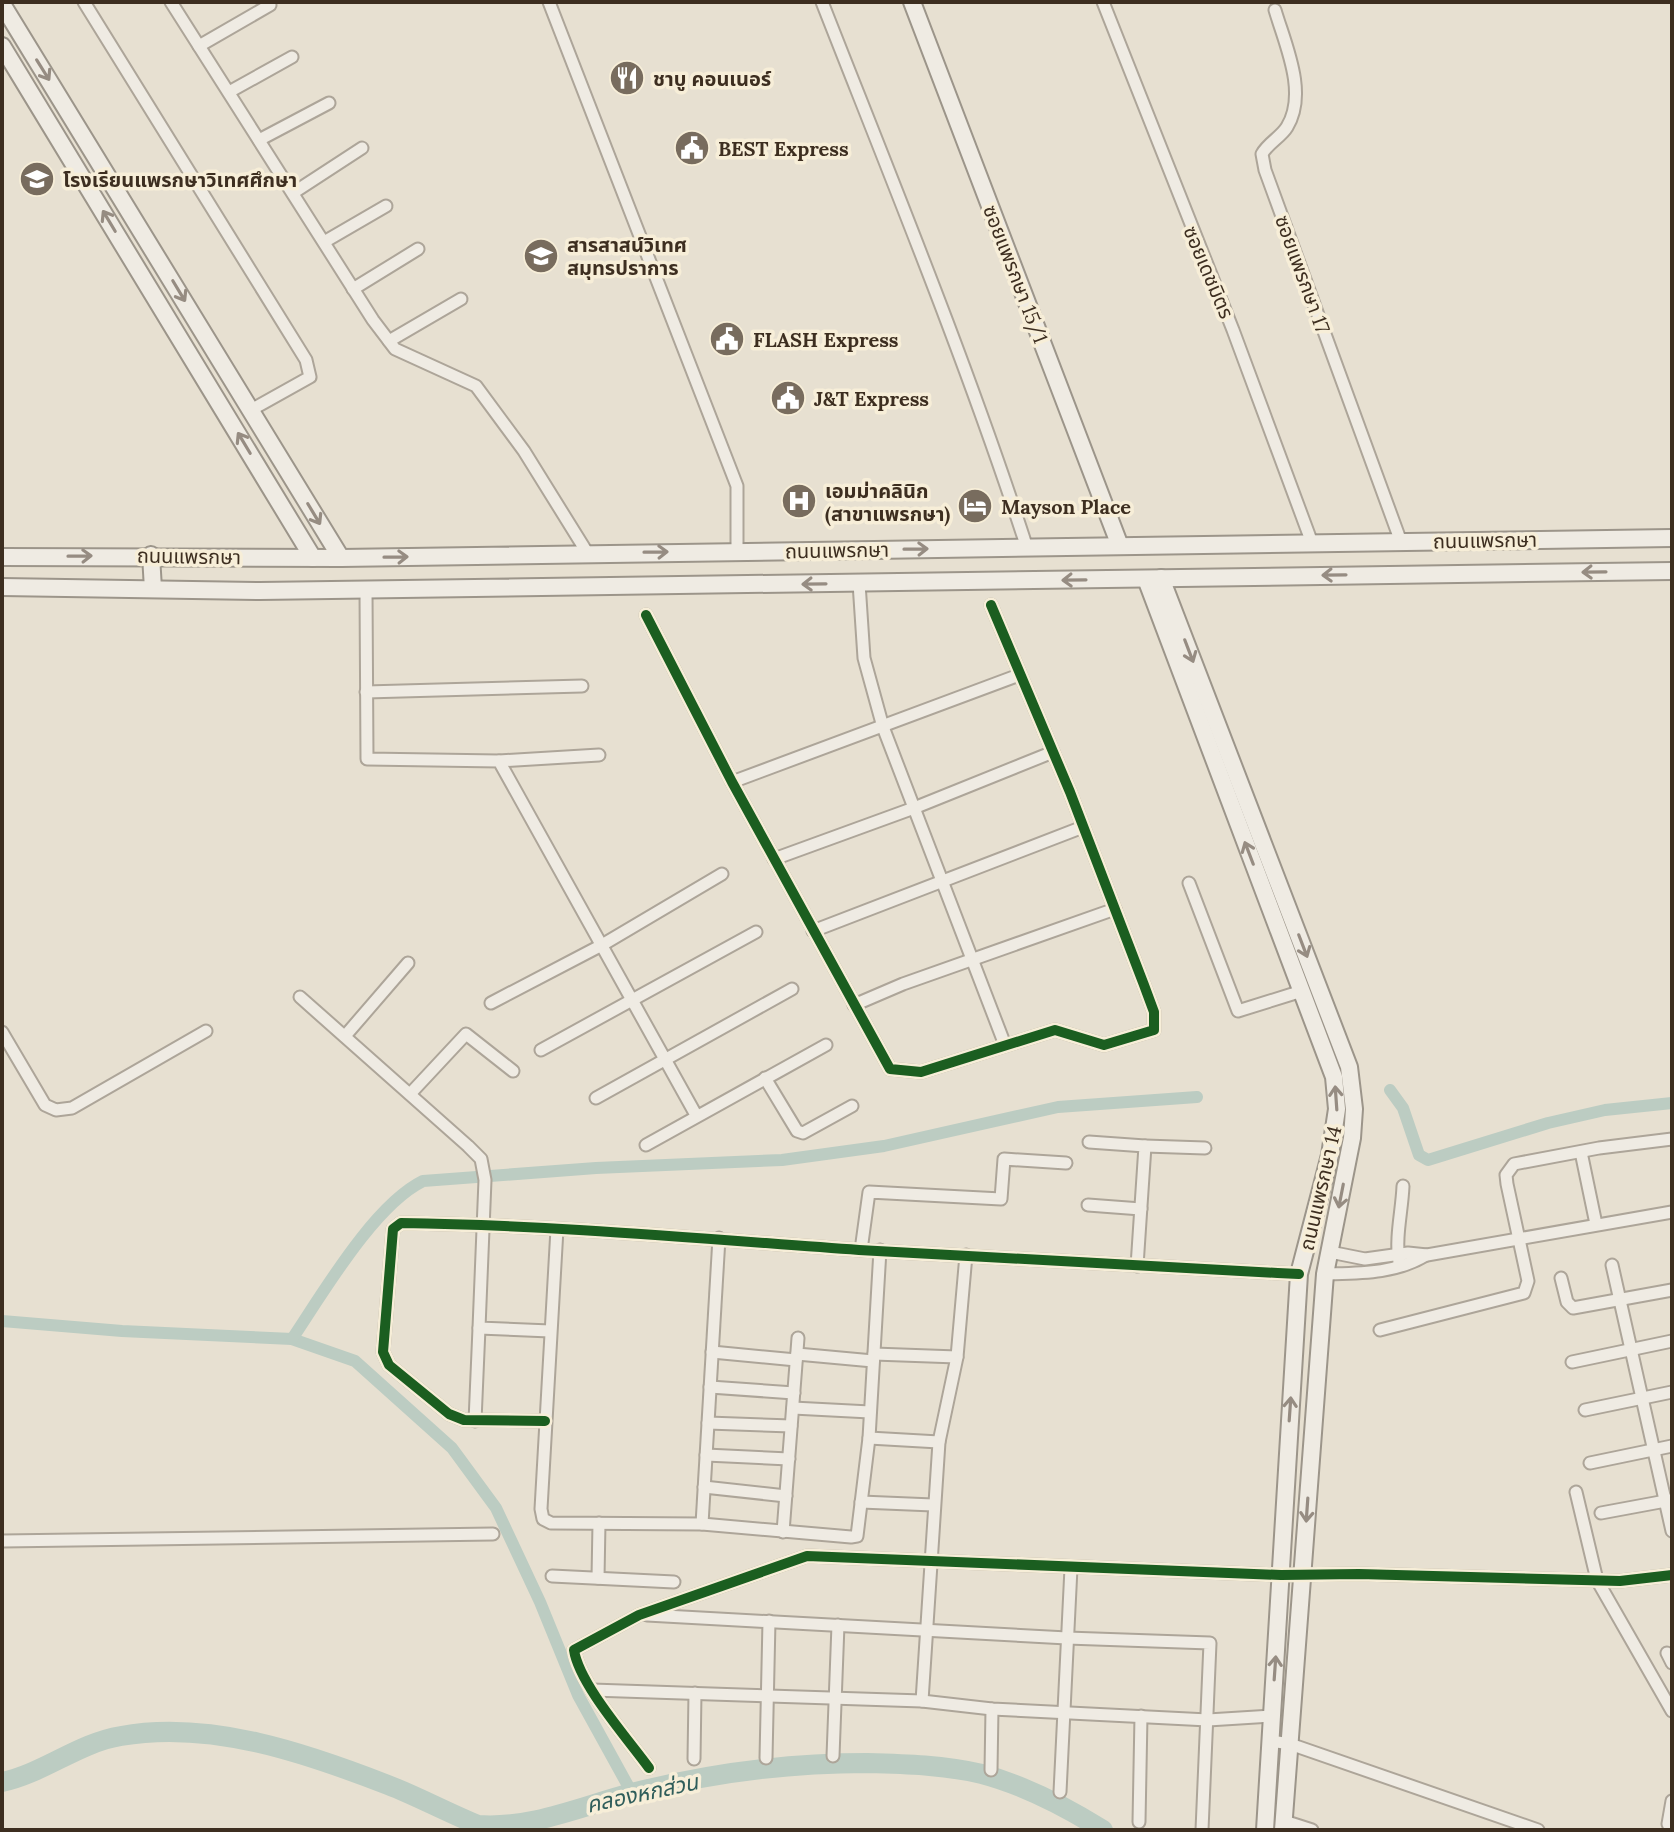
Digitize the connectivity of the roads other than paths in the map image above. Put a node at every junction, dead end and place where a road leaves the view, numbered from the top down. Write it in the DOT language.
graph roads {
  1 [pos="84,2"];
  2 [pos="171,2"];
  3 [pos="549,2"];
  4 [pos="822,2"];
  5 [pos="912,2"];
  6 [pos="1103,2"];
  7 [pos="2,4"];
  8 [pos="270,5"];
  9 [pos="1275,10"];
  10 [pos="2,46"];
  11 [pos="199,46"];
  12 [pos="292,57"];
  13 [pos="229,92"];
  14 [pos="329,103"];
  15 [pos="259,140"];
  16 [pos="362,148"];
  17 [pos="293,193"];
  18 [pos="386,206"];
  19 [pos="324,242"];
  20 [pos="418,249"];
  21 [pos="353,289"];
  22 [pos="461,299"];
  23 [pos="389,341"];
  24 [pos="251,410"];
  25 [pos="1672,538"];
  26 [pos="1401,542"];
  27 [pos="1312,543"];
  28 [pos="1120,546"];
  29 [pos="1027,548"];
  30 [pos="737,551"];
  31 [pos="588,554"];
  32 [pos="151,555"];
  33 [pos="2,557"];
  34 [pos="313,558"];
  35 [pos="341,558"];
  36 [pos="1672,571"];
  37 [pos="1154,578"];
  38 [pos="859,583"];
  39 [pos="2,587"];
  40 [pos="153,589"];
  41 [pos="366,590"];
  42 [pos="991,605"];
  43 [pos="646,615"];
  44 [pos="1019,675"];
  45 [pos="582,686"];
  46 [pos="366,692"];
  47 [pos="883,727"];
  48 [pos="1053,752"];
  49 [pos="599,755"];
  50 [pos="499,761"];
  51 [pos="732,782"];
  52 [pos="914,808"];
  53 [pos="1083,827"];
  54 [pos="774,859"];
  55 [pos="722,874"];
  56 [pos="942,881"];
  57 [pos="1189,883"];
  58 [pos="1115,909"];
  59 [pos="813,931"];
  60 [pos="756,932"];
  61 [pos="602,945"];
  62 [pos="973,961"];
  63 [pos="408,963"];
  64 [pos="792,989"];
  65 [pos="1302,991"];
  66 [pos="300,997"];
  67 [pos="633,1000"];
  68 [pos="491,1003"];
  69 [pos="854,1005"];
  70 [pos="206,1031"];
  71 [pos="2,1032"];
  72 [pos="345,1036"];
  73 [pos="826,1045"];
  74 [pos="1005,1045"];
  75 [pos="541,1050"];
  76 [pos="667,1061"];
  77 [pos="513,1071"];
  78 [pos="765,1078"];
  79 [pos="410,1094"];
  80 [pos="596,1098"];
  81 [pos="852,1106"];
  82 [pos="696,1115"];
  83 [pos="1672,1139"];
  84 [pos="1089,1142"];
  85 [pos="646,1145"];
  86 [pos="1145,1146"];
  87 [pos="1205,1148"];
  88 [pos="1581,1152"];
  89 [pos="1066,1163"];
  90 [pos="1403,1186"];
  91 [pos="1088,1205"];
  92 [pos="1141,1209"];
  93 [pos="1672,1212"];
  94 [pos="482,1224"];
  95 [pos="1596,1224"];
  96 [pos="557,1229"];
  97 [pos="719,1238"];
  98 [pos="1517,1238"];
  99 [pos="861,1250"];
  100 [pos="880,1250"];
  101 [pos="1306,1250"];
  102 [pos="1330,1252"];
  103 [pos="966,1255"];
  104 [pos="1399,1261"];
  105 [pos="1612,1265"];
  106 [pos="1137,1266"];
  107 [pos="1299,1274"];
  108 [pos="1325,1274"];
  109 [pos="1561,1278"];
  110 [pos="1672,1290"];
  111 [pos="1298,1298"];
  112 [pos="1323,1299"];
  113 [pos="1620,1299"];
  114 [pos="479,1328"];
  115 [pos="1380,1330"];
  116 [pos="550,1331"];
  117 [pos="798,1338"];
  118 [pos="1672,1341"];
  119 [pos="1631,1350"];
  120 [pos="712,1352"];
  121 [pos="797,1357"];
  122 [pos="874,1357"];
  123 [pos="957,1357"];
  124 [pos="1572,1362"];
  125 [pos="710,1387"];
  126 [pos="1672,1392"];
  127 [pos="794,1393"];
  128 [pos="1641,1398"];
  129 [pos="793,1408"];
  130 [pos="1585,1410"];
  131 [pos="870,1412"];
  132 [pos="475,1421"];
  133 [pos="545,1421"];
  134 [pos="708,1423"];
  135 [pos="791,1426"];
  136 [pos="869,1438"];
  137 [pos="939,1442"];
  138 [pos="1672,1446"];
  139 [pos="1653,1450"];
  140 [pos="706,1455"];
  141 [pos="789,1459"];
  142 [pos="1590,1463"];
  143 [pos="704,1487"];
  144 [pos="1576,1492"];
  145 [pos="786,1496"];
  146 [pos="1668,1501"];
  147 [pos="861,1502"];
  148 [pos="933,1505"];
  149 [pos="1601,1513"];
  150 [pos="599,1523"];
  151 [pos="702,1524"];
  152 [pos="1672,1531"];
  153 [pos="783,1532"];
  154 [pos="493,1534"];
  155 [pos="2,1541"];
  156 [pos="931,1562"];
  157 [pos="1071,1568"];
  158 [pos="1302,1574"];
  159 [pos="1281,1575"];
  160 [pos="1672,1575"];
  161 [pos="552,1576"];
  162 [pos="598,1578"];
  163 [pos="1597,1580"];
  164 [pos="674,1582"];
  165 [pos="639,1615"];
  166 [pos="769,1621"];
  167 [pos="838,1625"];
  168 [pos="925,1630"];
  169 [pos="1067,1638"];
  170 [pos="592,1690"];
  171 [pos="695,1693"];
  172 [pos="767,1695"];
  173 [pos="836,1697"];
  174 [pos="922,1701"];
  175 [pos="992,1709"];
  176 [pos="1672,1711"];
  177 [pos="1065,1713"];
  178 [pos="1141,1716"];
  179 [pos="1272,1716"];
  180 [pos="1208,1720"];
  181 [pos="1271,1741"];
  182 [pos="1290,1744"];
  183 [pos="833,1756"];
  184 [pos="766,1758"];
  185 [pos="694,1759"];
  186 [pos="649,1768"];
  187 [pos="991,1770"];
  188 [pos="1060,1792"];
  189 [pos="1672,1801"];
  190 [pos="1139,1822"];
  191 [pos="1668,1824"];
  192 [pos="1284,1826"];
  193 [pos="1522,1827"];
  194 [pos="1202,1830"];
  195 [pos="1265,1830"];
  196 [pos="1312,1830"];
  197 [pos="1538,1830"];
  1 -- 24 [label="street"];
  2 -- 11 [label="street"];
  3 -- 30 [label="street"];
  4 -- 29 [label="street"];
  5 -- 28 [label="main road, ซอยแพรกษา 15/1"];
  6 -- 27 [label="street, ซอยเดชมิตร"];
  7 -- 24 [label="main road, one-way"];
  8 -- 11 [label="street"];
  9 -- 26 [label="street, ซอยแพรกษา 17"];
  34 -- 10 [label="main road, one-way"];
  11 -- 13 [label="street"];
  12 -- 13 [label="street"];
  13 -- 15 [label="street"];
  14 -- 15 [label="street"];
  15 -- 17 [label="street"];
  16 -- 17 [label="street"];
  17 -- 19 [label="street"];
  18 -- 19 [label="street"];
  19 -- 21 [label="street"];
  20 -- 21 [label="street"];
  21 -- 23 [label="street"];
  22 -- 23 [label="street"];
  23 -- 31 [label="street"];
  24 -- 35 [label="main road, one-way"];
  25 -- 26 [label="main road, ถนนแพรกษา"];
  26 -- 27 [label="main road, ถนนแพรกษา"];
  27 -- 28 [label="main road, ถนนแพรกษา"];
  28 -- 29 [label="main road, ถนนแพรกษา"];
  30 -- 29 [label="main road, ถนนแพรกษา, one-way"];
  31 -- 30 [label="main road, ถนนแพรกษา, one-way"];
  35 -- 31 [label="main road, ถนนแพรกษา, one-way"];
  33 -- 32 [label="main road, ถนนแพรกษา, one-way"];
  32 -- 34 [label="main road, ถนนแพรกษา"];
  32 -- 40 [label="main road"];
  34 -- 35 [label="main road, ถนนแพรกษา"];
  36 -- 37 [label="main road, ถนนแพรกษา, one-way"];
  37 -- 38 [label="main road, ถนนแพรกษา, one-way"];
  65 -- 37 [label="main road, ถนนแพรกษา 14, one-way"];
  37 -- 102 [label="main road, ถนนแพรกษา 14, one-way"];
  38 -- 41 [label="main road, ถนนแพรกษา, one-way"];
  38 -- 47 [label="street"];
  39 -- 40 [label="main road, ถนนแพรกษา"];
  40 -- 41 [label="main road, ถนนแพรกษา"];
  41 -- 46 [label="street"];
  42 -- 44 [label="street"];
  43 -- 51 [label="street"];
  44 -- 47 [label="street"];
  44 -- 48 [label="street"];
  45 -- 46 [label="street"];
  46 -- 50 [label="street"];
  47 -- 51 [label="street"];
  47 -- 52 [label="street"];
  48 -- 52 [label="street"];
  48 -- 53 [label="street"];
  49 -- 50 [label="street"];
  50 -- 61 [label="street"];
  51 -- 54 [label="street"];
  52 -- 54 [label="street"];
  52 -- 56 [label="street"];
  53 -- 56 [label="street"];
  53 -- 58 [label="street"];
  54 -- 59 [label="street"];
  55 -- 61 [label="street"];
  56 -- 59 [label="street"];
  56 -- 62 [label="street"];
  57 -- 65 [label="street"];
  58 -- 62 [label="street"];
  58 -- 74 [label="street"];
  59 -- 69 [label="street"];
  60 -- 67 [label="street"];
  61 -- 67 [label="street"];
  61 -- 68 [label="street"];
  62 -- 69 [label="street"];
  62 -- 74 [label="street"];
  63 -- 72 [label="street"];
  64 -- 76 [label="street"];
  101 -- 65 [label="main road, ถนนแพรกษา 14, one-way"];
  66 -- 72 [label="street"];
  67 -- 75 [label="street"];
  67 -- 76 [label="street"];
  69 -- 74 [label="street"];
  70 -- 71 [label="street"];
  72 -- 79 [label="street"];
  73 -- 78 [label="street"];
  76 -- 80 [label="street"];
  76 -- 82 [label="street"];
  77 -- 79 [label="street"];
  78 -- 81 [label="street"];
  78 -- 82 [label="street"];
  79 -- 94 [label="street"];
  82 -- 85 [label="street"];
  83 -- 88 [label="street"];
  84 -- 86 [label="street"];
  86 -- 87 [label="street"];
  86 -- 92 [label="street"];
  88 -- 95 [label="street"];
  88 -- 98 [label="street"];
  89 -- 99 [label="street"];
  90 -- 104 [label="street"];
  91 -- 92 [label="street"];
  92 -- 106 [label="street"];
  93 -- 95 [label="street"];
  94 -- 96 [label="street"];
  94 -- 114 [label="street"];
  94 -- 132 [label="street"];
  95 -- 98 [label="street"];
  96 -- 97 [label="street"];
  96 -- 116 [label="street"];
  97 -- 99 [label="street"];
  97 -- 120 [label="street"];
  98 -- 104 [label="street"];
  98 -- 115 [label="street"];
  99 -- 100 [label="street"];
  100 -- 103 [label="street"];
  100 -- 122 [label="street"];
  101 -- 102 [label="main road"];
  101 -- 107 [label="main road, ถนนแพรกษา 14"];
  102 -- 104 [label="street"];
  102 -- 108 [label="main road, ถนนแพรกษา 14"];
  103 -- 106 [label="street"];
  103 -- 123 [label="street"];
  104 -- 108 [label="street"];
  105 -- 113 [label="street"];
  106 -- 107 [label="street"];
  107 -- 111 [label="main road, ถนนแพรกษา 14"];
  108 -- 112 [label="main road, ถนนแพรกษา 14"];
  109 -- 113 [label="street"];
  110 -- 113 [label="street"];
  111 -- 112 [label="main road"];
  159 -- 111 [label="main road, ถนนแพรกษา 14, one-way"];
  112 -- 158 [label="main road, ถนนแพรกษา 14, one-way"];
  113 -- 119 [label="street"];
  114 -- 116 [label="street"];
  114 -- 132 [label="street"];
  116 -- 133 [label="street"];
  117 -- 121 [label="street"];
  118 -- 119 [label="street"];
  119 -- 124 [label="street"];
  119 -- 128 [label="street"];
  120 -- 121 [label="street"];
  120 -- 125 [label="street"];
  121 -- 122 [label="street"];
  121 -- 127 [label="street"];
  122 -- 123 [label="street"];
  122 -- 131 [label="street"];
  123 -- 137 [label="street"];
  125 -- 127 [label="street"];
  125 -- 134 [label="street"];
  126 -- 128 [label="street"];
  127 -- 129 [label="street"];
  128 -- 130 [label="street"];
  128 -- 139 [label="street"];
  129 -- 131 [label="street"];
  129 -- 135 [label="street"];
  131 -- 136 [label="street"];
  132 -- 133 [label="street"];
  133 -- 150 [label="street"];
  134 -- 135 [label="street"];
  134 -- 140 [label="street"];
  135 -- 141 [label="street"];
  136 -- 137 [label="street"];
  136 -- 147 [label="street"];
  137 -- 148 [label="street"];
  138 -- 139 [label="street"];
  139 -- 142 [label="street"];
  139 -- 146 [label="street"];
  140 -- 141 [label="street"];
  140 -- 143 [label="street"];
  141 -- 145 [label="street"];
  143 -- 145 [label="street"];
  143 -- 151 [label="street"];
  144 -- 163 [label="street"];
  145 -- 153 [label="street"];
  146 -- 149 [label="street"];
  146 -- 152 [label="street"];
  147 -- 148 [label="street"];
  147 -- 153 [label="street"];
  148 -- 156 [label="street"];
  150 -- 151 [label="street"];
  150 -- 162 [label="street"];
  151 -- 153 [label="street"];
  154 -- 155 [label="street"];
  156 -- 157 [label="street"];
  156 -- 165 [label="street"];
  156 -- 168 [label="street"];
  157 -- 159 [label="street"];
  157 -- 169 [label="street"];
  158 -- 159 [label="street"];
  158 -- 163 [label="street"];
  158 -- 182 [label="main road, ถนนแพรกษา 14"];
  179 -- 159 [label="main road, ถนนแพรกษา 14, one-way"];
  160 -- 163 [label="street"];
  161 -- 162 [label="street"];
  162 -- 164 [label="street"];
  163 -- 176 [label="street"];
  165 -- 166 [label="street"];
  165 -- 170 [label="street"];
  166 -- 167 [label="street"];
  166 -- 172 [label="street"];
  167 -- 168 [label="street"];
  167 -- 173 [label="street"];
  168 -- 169 [label="street"];
  168 -- 174 [label="street"];
  169 -- 177 [label="street"];
  169 -- 180 [label="street"];
  170 -- 171 [label="street"];
  170 -- 186 [label="street"];
  171 -- 172 [label="street"];
  171 -- 185 [label="street"];
  172 -- 173 [label="street"];
  172 -- 184 [label="street"];
  173 -- 174 [label="street"];
  173 -- 183 [label="street"];
  174 -- 175 [label="street"];
  175 -- 177 [label="street"];
  175 -- 187 [label="street"];
  177 -- 178 [label="street"];
  177 -- 188 [label="street"];
  178 -- 180 [label="street"];
  178 -- 190 [label="street"];
  179 -- 180 [label="street"];
  179 -- 181 [label="main road, ถนนแพรกษา 14"];
  180 -- 194 [label="street"];
  181 -- 182 [label="street"];
  181 -- 195 [label="main road, ถนนแพรกษา 14"];
  182 -- 192 [label="main road, ถนนแพรกษา 14"];
  182 -- 193 [label="street"];
  189 -- 191 [label="street"];
  192 -- 196 [label="street"];
  193 -- 197 [label="street"];
}
